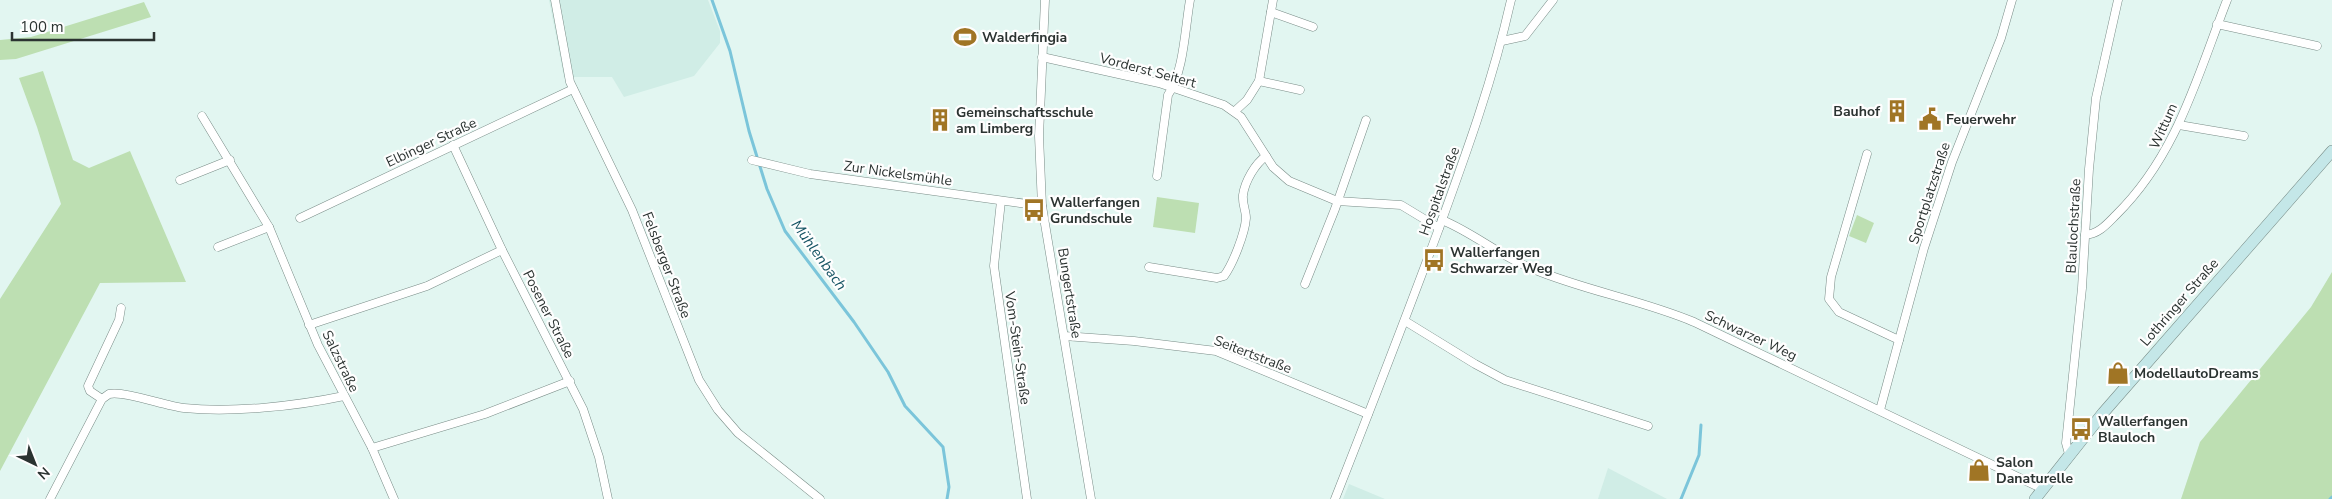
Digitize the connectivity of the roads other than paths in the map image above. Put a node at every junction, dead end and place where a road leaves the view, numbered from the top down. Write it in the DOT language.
graph roads {
  1 [pos="555,0"];
  2 [pos="1045,0"];
  3 [pos="1190,0"];
  4 [pos="1273,0"];
  5 [pos="1511,0"];
  6 [pos="1553,0"];
  7 [pos="2012,0"];
  8 [pos="2118,0"];
  9 [pos="2227,0"];
  10 [pos="1272,12"];
  11 [pos="2217,24"];
  12 [pos="1313,27"];
  13 [pos="1502,40"];
  14 [pos="2317,46"];
  15 [pos="1042,57"];
  16 [pos="1259,81"];
  17 [pos="1173,88"];
  18 [pos="573,89"];
  19 [pos="1300,90"];
  20 [pos="1235,111"];
  21 [pos="202,116"];
  22 [pos="1366,120"];
  23 [pos="2179,125"];
  24 [pos="2244,136"];
  25 [pos="453,145"];
  26 [pos="2332,151"];
  27 [pos="1868,154"];
  28 [pos="1266,156"];
  29 [pos="230,160"];
  30 [pos="752,160"];
  31 [pos="1157,176"];
  32 [pos="180,180"];
  33 [pos="1001,201"];
  34 [pos="1337,201"];
  35 [pos="1042,206"];
  36 [pos="300,218"];
  37 [pos="1442,220"];
  38 [pos="1439,228"];
  39 [pos="270,229"];
  40 [pos="2085,235"];
  41 [pos="218,247"];
  42 [pos="502,250"];
  43 [pos="1149,267"];
  44 [pos="1305,284"];
  45 [pos="121,308"];
  46 [pos="1405,320"];
  47 [pos="309,324"];
  48 [pos="1064,336"];
  49 [pos="1899,340"];
  50 [pos="570,381"];
  51 [pos="344,396"];
  52 [pos="102,399"];
  53 [pos="1880,410"];
  54 [pos="1368,414"];
  55 [pos="1648,426"];
  56 [pos="372,448"];
  57 [pos="2069,454"];
  58 [pos="2043,489"];
  59 [pos="50,499"];
  60 [pos="394,499"];
  61 [pos="608,499"];
  62 [pos="820,499"];
  63 [pos="1028,499"];
  64 [pos="1091,499"];
  65 [pos="1335,499"];
  66 [pos="2035,499"];
  1 -- 18 [label="street, Felsberger Straße"];
  2 -- 15 [label="street, Bungertstraße"];
  3 -- 17 [label="street"];
  4 -- 10 [label="street"];
  5 -- 13 [label="street, Hospitalstraße"];
  6 -- 13 [label="street"];
  7 -- 49 [label="street, Sportplatzstraße"];
  8 -- 40 [label="street, Blaulochstraße"];
  9 -- 11 [label="street, Wittum"];
  10 -- 12 [label="street"];
  10 -- 16 [label="street"];
  11 -- 14 [label="street"];
  11 -- 23 [label="street, Wittum"];
  13 -- 37 [label="street, Hospitalstraße"];
  15 -- 17 [label="street, Vorderst Seitert"];
  15 -- 35 [label="street, Bungertstraße"];
  16 -- 19 [label="street"];
  16 -- 20 [label="street"];
  17 -- 20 [label="street, Vorderst Seitert"];
  17 -- 31 [label="street"];
  18 -- 25 [label="street, Elbinger Straße"];
  18 -- 62 [label="street, Felsberger Straße"];
  20 -- 28 [label="street"];
  21 -- 29 [label="street, Salzstraße"];
  22 -- 34 [label="street"];
  23 -- 24 [label="street"];
  23 -- 40 [label="street, Wittum"];
  25 -- 36 [label="street, Elbinger Straße"];
  25 -- 42 [label="street, Posener Straße"];
  26 -- 57 [label="street, Lothringer Straße"];
  27 -- 49 [label="street"];
  28 -- 34 [label="street"];
  28 -- 43 [label="street"];
  29 -- 32 [label="street"];
  29 -- 39 [label="street, Salzstraße"];
  30 -- 33 [label="street, Zur Nickelsmühle"];
  33 -- 35 [label="street, Zur Nickelsmühle"];
  33 -- 63 [label="street, Vom-Stein-Straße"];
  34 -- 38 [label="street"];
  34 -- 44 [label="street"];
  35 -- 48 [label="street, Bungertstraße"];
  37 -- 38 [label="street, Hospitalstraße"];
  37 -- 53 [label="street, Schwarzer Weg"];
  38 -- 46 [label="street, Hospitalstraße"];
  39 -- 41 [label="street"];
  39 -- 47 [label="street, Salzstraße"];
  40 -- 57 [label="street, Blaulochstraße"];
  42 -- 47 [label="street"];
  42 -- 50 [label="street, Posener Straße"];
  45 -- 52 [label="street"];
  46 -- 54 [label="street, Hospitalstraße"];
  46 -- 55 [label="street"];
  47 -- 51 [label="street, Salzstraße"];
  48 -- 54 [label="street, Seitertstraße"];
  48 -- 64 [label="street, Bungertstraße"];
  49 -- 53 [label="street, Sportplatzstraße"];
  50 -- 56 [label="street"];
  50 -- 61 [label="street, Posener Straße"];
  51 -- 52 [label="street"];
  51 -- 56 [label="street, Salzstraße"];
  52 -- 59 [label="street"];
  53 -- 58 [label="street, Schwarzer Weg"];
  54 -- 65 [label="street, Hospitalstraße"];
  56 -- 60 [label="street, Salzstraße"];
  57 -- 58 [label="street, Lothringer Straße"];
  58 -- 66 [label="street, Lothringer Straße"];
}
